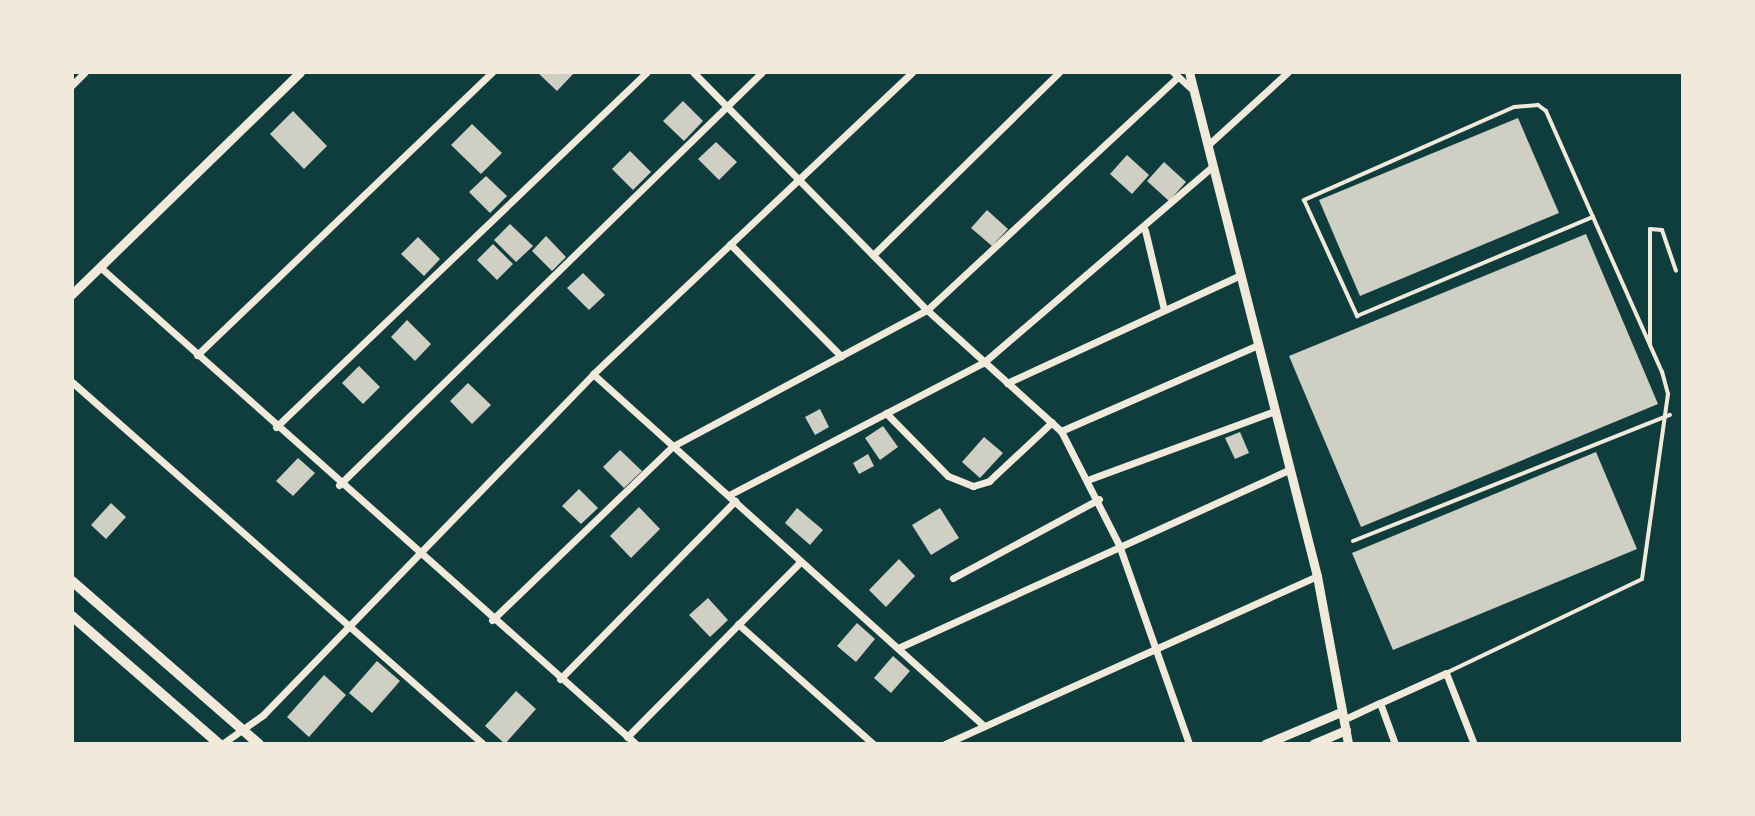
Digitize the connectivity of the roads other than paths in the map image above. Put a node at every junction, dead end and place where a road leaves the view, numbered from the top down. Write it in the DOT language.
graph roads {
  1 [pos="85,72"];
  2 [pos="300,72"];
  3 [pos="492,72"];
  4 [pos="647,72"];
  5 [pos="693,72"];
  6 [pos="762,72"];
  7 [pos="912,72"];
  8 [pos="1059,72"];
  9 [pos="1189,72"];
  10 [pos="1288,72"];
  11 [pos="1176,74"];
  12 [pos="72,85"];
  13 [pos="1194,91"];
  14 [pos="725,107"];
  15 [pos="1208,145"];
  16 [pos="1213,166"];
  17 [pos="799,179"];
  18 [pos="1593,217"];
  19 [pos="1145,230"];
  20 [pos="730,244"];
  21 [pos="873,255"];
  22 [pos="100,267"];
  23 [pos="1676,271"];
  24 [pos="1241,275"];
  25 [pos="72,294"];
  26 [pos="927,310"];
  27 [pos="1164,310"];
  28 [pos="1258,345"];
  29 [pos="1650,345"];
  30 [pos="197,355"];
  31 [pos="841,356"];
  32 [pos="983,363"];
  33 [pos="593,374"];
  34 [pos="72,382"];
  35 [pos="1007,383"];
  36 [pos="1275,411"];
  37 [pos="886,413"];
  38 [pos="1670,415"];
  39 [pos="1052,422"];
  40 [pos="276,427"];
  41 [pos="1061,431"];
  42 [pos="673,446"];
  43 [pos="1290,469"];
  44 [pos="1090,479"];
  45 [pos="339,485"];
  46 [pos="732,498"];
  47 [pos="1099,499"];
  48 [pos="1353,541"];
  49 [pos="1119,545"];
  50 [pos="416,555"];
  51 [pos="801,561"];
  52 [pos="1317,576"];
  53 [pos="953,578"];
  54 [pos="72,581"];
  55 [pos="72,616"];
  56 [pos="492,620"];
  57 [pos="738,624"];
  58 [pos="348,625"];
  59 [pos="898,648"];
  60 [pos="1155,649"];
  61 [pos="1446,673"];
  62 [pos="560,679"];
  63 [pos="1380,703"];
  64 [pos="1344,720"];
  65 [pos="984,726"];
  66 [pos="244,730"];
  67 [pos="627,737"];
  68 [pos="220,744"];
  69 [pos="259,744"];
  70 [pos="483,744"];
  71 [pos="636,744"];
  72 [pos="873,744"];
  73 [pos="945,744"];
  74 [pos="1189,744"];
  75 [pos="1265,744"];
  76 [pos="1313,744"];
  77 [pos="1348,744"];
  78 [pos="1395,744"];
  79 [pos="1474,744"];
  1 -- 12 [label="street"];
  2 -- 22 [label="street"];
  3 -- 30 [label="street"];
  4 -- 40 [label="street"];
  5 -- 14 [label="street"];
  6 -- 14 [label="street"];
  7 -- 17 [label="street"];
  8 -- 21 [label="street"];
  9 -- 13 [label="street"];
  10 -- 15 [label="street"];
  11 -- 13 [label="street"];
  11 -- 26 [label="street"];
  13 -- 15 [label="street"];
  14 -- 17 [label="street"];
  14 -- 45 [label="street"];
  15 -- 16 [label="street"];
  16 -- 19 [label="street"];
  16 -- 24 [label="street"];
  17 -- 20 [label="street"];
  17 -- 21 [label="street"];
  18 -- 18 [label="lane"];
  18 -- 29 [label="lane"];
  19 -- 27 [label="street"];
  19 -- 32 [label="street"];
  20 -- 31 [label="street"];
  20 -- 33 [label="street"];
  21 -- 26 [label="street"];
  22 -- 25 [label="street"];
  22 -- 30 [label="street"];
  23 -- 29 [label="lane"];
  24 -- 27 [label="street"];
  24 -- 28 [label="street"];
  26 -- 31 [label="street"];
  26 -- 32 [label="street"];
  27 -- 35 [label="street"];
  28 -- 36 [label="street"];
  28 -- 41 [label="street"];
  29 -- 38 [label="lane"];
  30 -- 40 [label="street"];
  31 -- 42 [label="street"];
  32 -- 35 [label="street"];
  32 -- 37 [label="street"];
  33 -- 42 [label="street"];
  33 -- 50 [label="street"];
  34 -- 58 [label="street"];
  35 -- 39 [label="street"];
  36 -- 43 [label="street"];
  36 -- 44 [label="street"];
  37 -- 39 [label="street"];
  37 -- 46 [label="street"];
  38 -- 48 [label="lane"];
  38 -- 61 [label="lane"];
  39 -- 41 [label="street"];
  40 -- 45 [label="street"];
  41 -- 44 [label="street"];
  42 -- 46 [label="street"];
  42 -- 56 [label="street"];
  43 -- 49 [label="street"];
  43 -- 52 [label="street"];
  44 -- 47 [label="street"];
  45 -- 50 [label="street"];
  46 -- 51 [label="street"];
  46 -- 62 [label="street"];
  47 -- 49 [label="street"];
  47 -- 53 [label="street"];
  49 -- 59 [label="street"];
  49 -- 60 [label="street"];
  50 -- 56 [label="street"];
  50 -- 58 [label="street"];
  51 -- 57 [label="street"];
  51 -- 59 [label="street"];
  52 -- 60 [label="street"];
  52 -- 64 [label="street"];
  54 -- 66 [label="main road"];
  55 -- 68 [label="main road"];
  56 -- 62 [label="street"];
  57 -- 67 [label="street"];
  57 -- 72 [label="street"];
  58 -- 66 [label="street"];
  58 -- 70 [label="street"];
  59 -- 65 [label="street"];
  60 -- 65 [label="street"];
  60 -- 74 [label="street"];
  61 -- 63 [label="street"];
  61 -- 79 [label="street"];
  62 -- 67 [label="street"];
  63 -- 64 [label="street"];
  63 -- 78 [label="street"];
  64 -- 75 [label="street"];
  64 -- 76 [label="street"];
  64 -- 77 [label="street"];
  65 -- 73 [label="street"];
  66 -- 68 [label="street"];
  66 -- 69 [label="main road"];
  67 -- 71 [label="street"];
}
